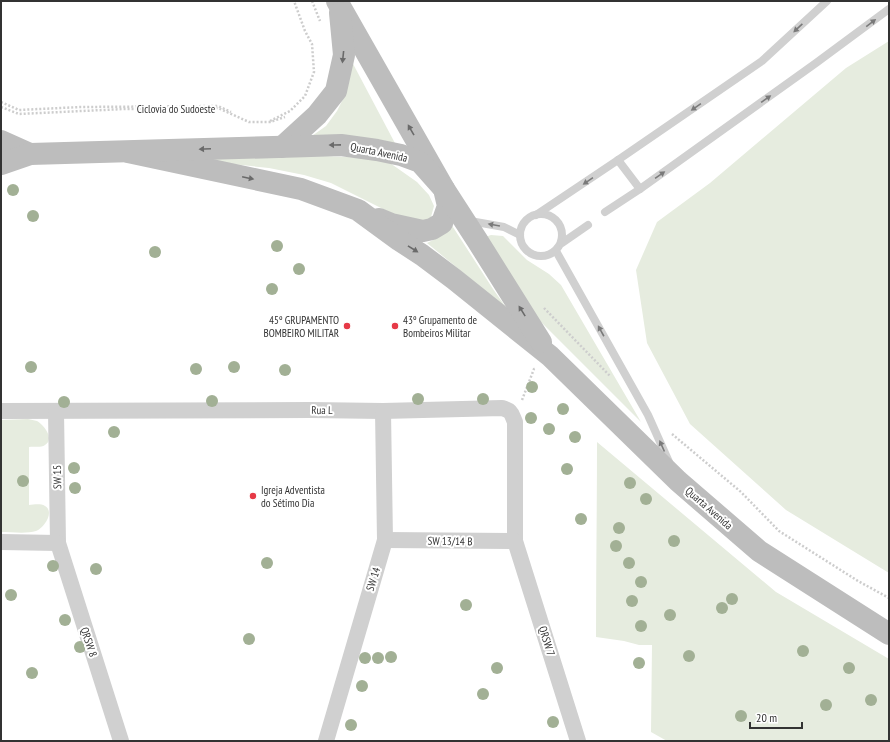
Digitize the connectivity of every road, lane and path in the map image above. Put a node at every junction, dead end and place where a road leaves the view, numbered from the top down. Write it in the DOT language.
graph roads {
  1 [pos="294,1"];
  2 [pos="312,1"];
  3 [pos="827,1"];
  4 [pos="338,3"];
  5 [pos="889,9"];
  6 [pos="321,22"];
  7 [pos="1,102"];
  8 [pos="1,107"];
  9 [pos="289,115"];
  10 [pos="1,141"];
  11 [pos="282,147"];
  12 [pos="128,152"];
  13 [pos="30,154"];
  14 [pos="618,160"];
  15 [pos="1,164"];
  16 [pos="444,189"];
  17 [pos="640,189"];
  18 [pos="358,210"];
  19 [pos="605,212"];
  20 [pos="536,215"];
  21 [pos="465,221"];
  22 [pos="588,225"];
  23 [pos="520,235"];
  24 [pos="562,243"];
  25 [pos="556,251"];
  26 [pos="550,356"];
  27 [pos="1,411"];
  28 [pos="56,411"];
  29 [pos="383,411"];
  30 [pos="511,412"];
  31 [pos="678,481"];
  32 [pos="385,540"];
  33 [pos="515,541"];
  34 [pos="1,542"];
  35 [pos="58,542"];
  36 [pos="889,634"];
  37 [pos="120,741"];
  38 [pos="326,741"];
  39 [pos="578,741"];
  1 -- 7 [label="path"];
  2 -- 6 [label="path"];
  3 -- 14 [label="lane, one-way"];
  4 -- 11 [label="main road, one-way"];
  16 -- 4 [label="main road, one-way"];
  17 -- 5 [label="lane, one-way"];
  8 -- 9 [label="path, Ciclovia do Sudoeste"];
  10 -- 13 [label="main road, Quarta Avenida"];
  11 -- 12 [label="main road, Quarta Avenida, one-way"];
  16 -- 11 [label="main road, Quarta Avenida, one-way"];
  12 -- 13 [label="main road, Quarta Avenida"];
  12 -- 18 [label="main road, Quarta Avenida, one-way"];
  13 -- 15 [label="main road, Quarta Avenida"];
  14 -- 17 [label="lane"];
  14 -- 20 [label="lane, one-way"];
  16 -- 18 [label="main road"];
  16 -- 21 [label="main road, Quarta Avenida"];
  17 -- 19 [label="lane"];
  18 -- 26 [label="main road, Quarta Avenida, one-way"];
  20 -- 23 [label="lane"];
  20 -- 24 [label="lane"];
  23 -- 21 [label="lane, one-way"];
  26 -- 21 [label="main road, Quarta Avenida, one-way"];
  22 -- 24 [label="lane"];
  23 -- 25 [label="lane"];
  24 -- 25 [label="lane"];
  31 -- 25 [label="lane, one-way"];
  26 -- 30 [label="path"];
  26 -- 31 [label="main road, Quarta Avenida"];
  27 -- 28 [label="street, Rua L"];
  28 -- 29 [label="street, Rua L"];
  28 -- 35 [label="street, SW 15"];
  29 -- 30 [label="street, Rua L"];
  29 -- 32 [label="street, SW 14"];
  30 -- 33 [label="street"];
  31 -- 36 [label="main road, Quarta Avenida"];
  32 -- 33 [label="street, SW 13/14 B"];
  32 -- 38 [label="street, SW 14"];
  33 -- 39 [label="street, QRSW 7"];
  34 -- 35 [label="street"];
  35 -- 37 [label="street, QRSW 8"];
}
